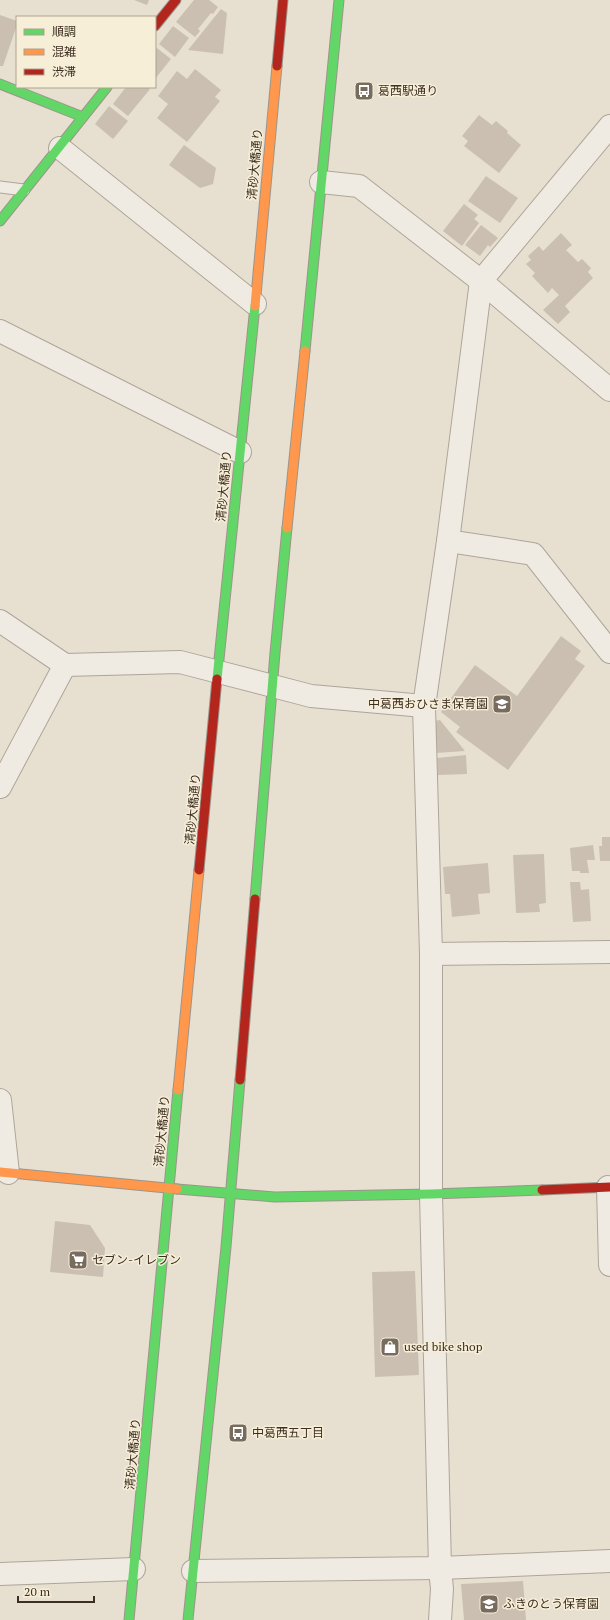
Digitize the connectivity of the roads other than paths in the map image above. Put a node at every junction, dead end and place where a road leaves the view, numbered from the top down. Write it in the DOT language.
graph roads {
  1 [pos="176,0"];
  2 [pos="283,0"];
  3 [pos="339,0"];
  4 [pos="156,25"];
  5 [pos="0,84"];
  6 [pos="106,88"];
  7 [pos="83,117"];
  8 [pos="610,126"];
  9 [pos="60,148"];
  10 [pos="321,182"];
  11 [pos="0,187"];
  12 [pos="24,190"];
  13 [pos="0,221"];
  14 [pos="481,281"];
  15 [pos="255,304"];
  16 [pos="0,331"];
  17 [pos="610,390"];
  18 [pos="240,452"];
  19 [pos="448,541"];
  20 [pos="0,621"];
  21 [pos="610,652"];
  22 [pos="65,665"];
  23 [pos="219,672"];
  24 [pos="272,686"];
  25 [pos="424,706"];
  26 [pos="0,787"];
  27 [pos="610,952"];
  28 [pos="431,954"];
  29 [pos="0,1100"];
  30 [pos="4,1173"];
  31 [pos="609,1187"];
  32 [pos="169,1188"];
  33 [pos="230,1193"];
  34 [pos="431,1194"];
  35 [pos="610,1265"];
  36 [pos="610,1561"];
  37 [pos="440,1568"];
  38 [pos="134,1570"];
  39 [pos="192,1571"];
  40 [pos="0,1574"];
  41 [pos="129,1620"];
  42 [pos="188,1620"];
  43 [pos="440,1620"];
  1 -- 4 [label="main road"];
  2 -- 15 [label="main road, 清砂大橋通り"];
  3 -- 10 [label="main road"];
  5 -- 7 [label="main road"];
  6 -- 7 [label="main road"];
  7 -- 9 [label="main road"];
  8 -- 14 [label="street"];
  9 -- 12 [label="main road"];
  9 -- 15 [label="street"];
  10 -- 14 [label="street"];
  10 -- 24 [label="main road"];
  11 -- 12 [label="lane"];
  12 -- 13 [label="main road"];
  14 -- 17 [label="street"];
  14 -- 19 [label="street"];
  15 -- 18 [label="main road, 清砂大橋通り"];
  16 -- 18 [label="street"];
  18 -- 23 [label="main road, 清砂大橋通り"];
  19 -- 21 [label="street"];
  19 -- 25 [label="street"];
  20 -- 22 [label="street"];
  22 -- 23 [label="street"];
  22 -- 26 [label="street"];
  23 -- 24 [label="street"];
  23 -- 32 [label="main road, 清砂大橋通り"];
  24 -- 25 [label="street"];
  24 -- 33 [label="main road"];
  25 -- 28 [label="street"];
  27 -- 28 [label="street"];
  28 -- 34 [label="street"];
  29 -- 30 [label="street"];
  30 -- 32 [label="main road"];
  31 -- 34 [label="main road"];
  31 -- 35 [label="street"];
  32 -- 33 [label="main road"];
  32 -- 38 [label="main road, 清砂大橋通り"];
  33 -- 34 [label="main road"];
  33 -- 39 [label="main road"];
  34 -- 37 [label="street"];
  36 -- 37 [label="street"];
  37 -- 39 [label="street"];
  37 -- 43 [label="street"];
  38 -- 40 [label="street"];
  38 -- 41 [label="main road, 清砂大橋通り"];
  39 -- 42 [label="main road"];
}
